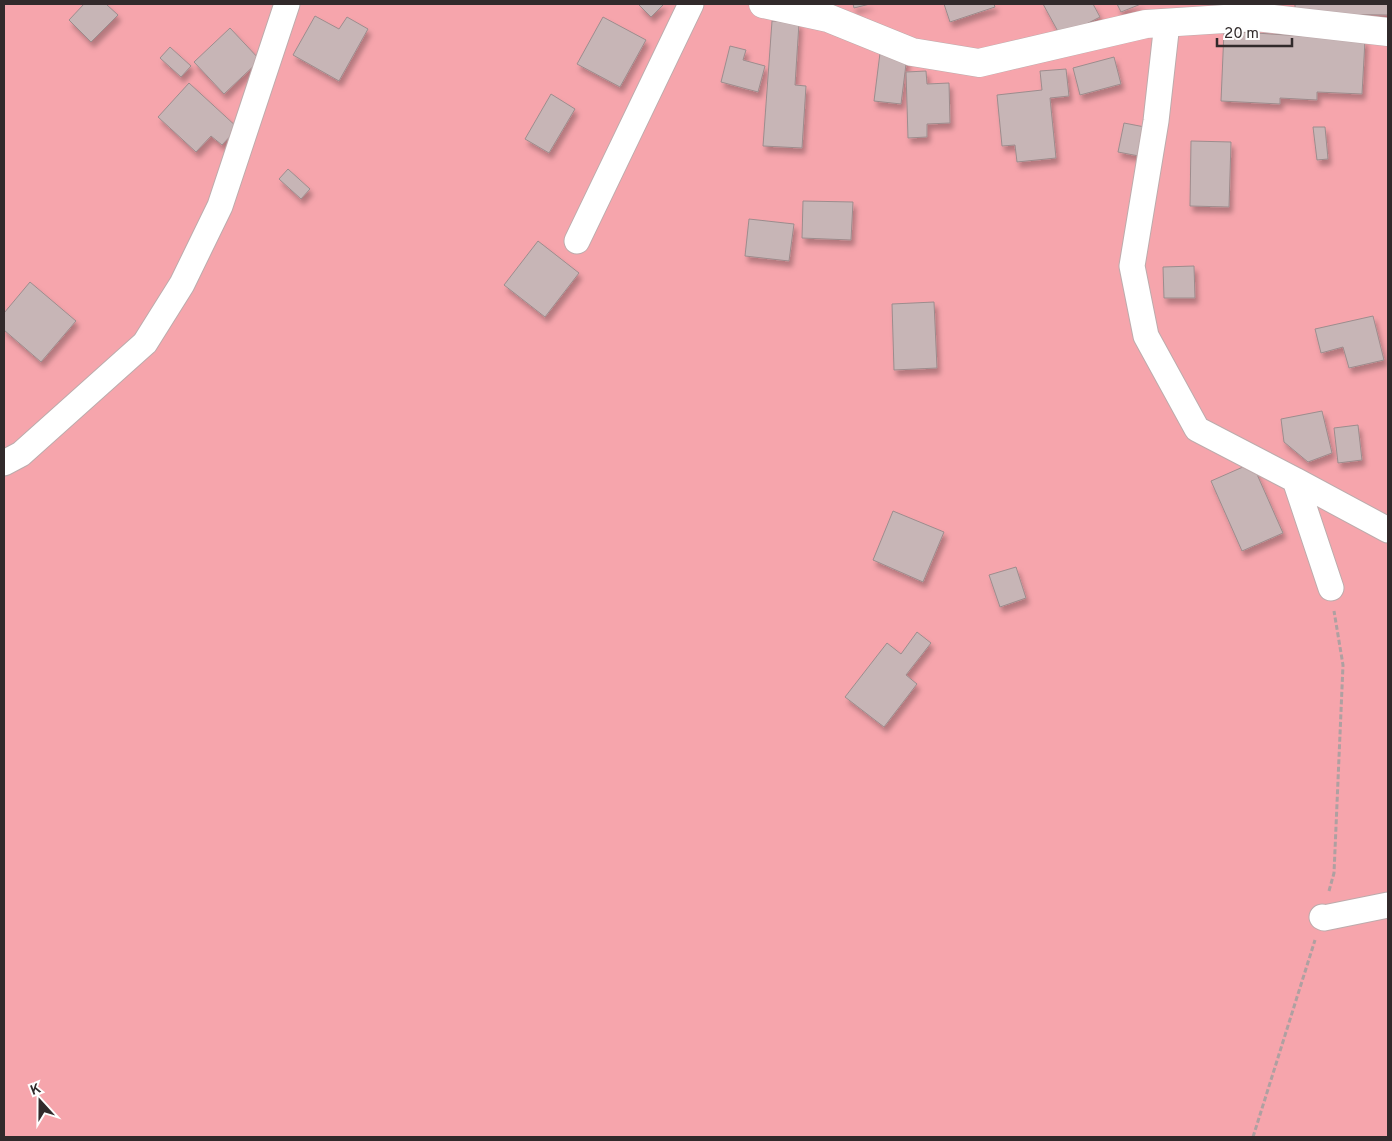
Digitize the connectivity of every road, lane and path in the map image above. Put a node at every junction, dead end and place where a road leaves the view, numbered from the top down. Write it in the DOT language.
graph roads {
  1 [pos="287,4"];
  2 [pos="691,4"];
  3 [pos="763,4"];
  4 [pos="1253,10"];
  5 [pos="1167,23"];
  6 [pos="1388,32"];
  7 [pos="577,241"];
  8 [pos="4,463"];
  9 [pos="1295,480"];
  10 [pos="1388,530"];
  11 [pos="1331,588"];
  12 [pos="1388,905"];
  13 [pos="1322,917"];
  14 [pos="1253,1137"];
  1 -- 8 [label="street"];
  2 -- 7 [label="street"];
  3 -- 5 [label="street"];
  4 -- 5 [label="street"];
  4 -- 6 [label="street"];
  5 -- 9 [label="street"];
  9 -- 10 [label="street"];
  9 -- 11 [label="street"];
  11 -- 13 [label="path"];
  12 -- 13 [label="street"];
  13 -- 14 [label="path"];
}
